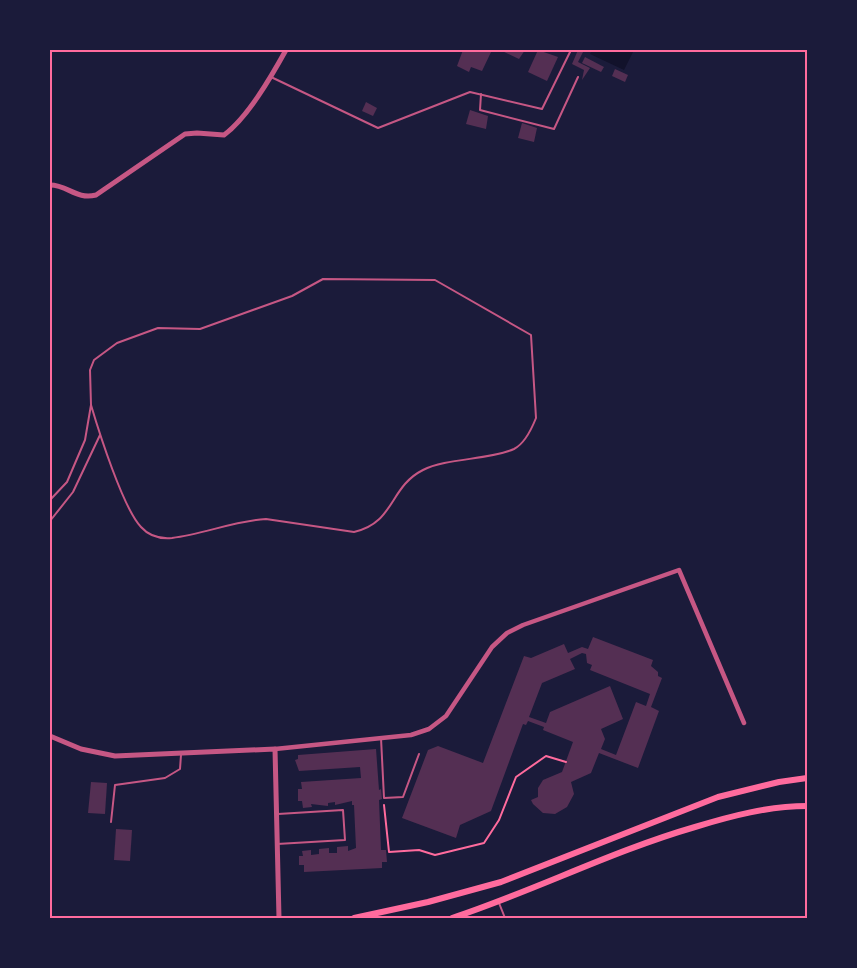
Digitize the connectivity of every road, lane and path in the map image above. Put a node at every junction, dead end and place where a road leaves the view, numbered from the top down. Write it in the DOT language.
graph roads {
  1 [pos="286,50"];
  2 [pos="571,50"];
  3 [pos="271,77"];
  4 [pos="578,77"];
  5 [pos="481,94"];
  6 [pos="50,185"];
  7 [pos="91,404"];
  8 [pos="100,435"];
  9 [pos="50,500"];
  10 [pos="50,521"];
  11 [pos="744,723"];
  12 [pos="50,736"];
  13 [pos="381,738"];
  14 [pos="275,749"];
  15 [pos="419,754"];
  16 [pos="181,755"];
  17 [pos="566,762"];
  18 [pos="807,778"];
  19 [pos="384,802"];
  20 [pos="807,806"];
  21 [pos="276,814"];
  22 [pos="112,822"];
  23 [pos="277,844"];
  24 [pos="499,902"];
  25 [pos="279,918"];
  26 [pos="354,918"];
  27 [pos="452,918"];
  28 [pos="505,918"];
  1 -- 3 [label="street"];
  2 -- 5 [label="lane"];
  3 -- 5 [label="lane"];
  3 -- 6 [label="street"];
  4 -- 5 [label="lane"];
  7 -- 8 [label="lane"];
  7 -- 8 [label="lane"];
  7 -- 9 [label="lane"];
  8 -- 10 [label="lane"];
  11 -- 13 [label="street"];
  12 -- 16 [label="street"];
  13 -- 14 [label="street"];
  13 -- 15 [label="lane"];
  14 -- 16 [label="street"];
  14 -- 21 [label="street"];
  16 -- 22 [label="lane"];
  17 -- 19 [label="path"];
  18 -- 26 [label="main road"];
  20 -- 24 [label="main road"];
  21 -- 23 [label="street"];
  21 -- 23 [label="lane"];
  23 -- 25 [label="street"];
  24 -- 27 [label="main road"];
  24 -- 28 [label="lane"];
}
